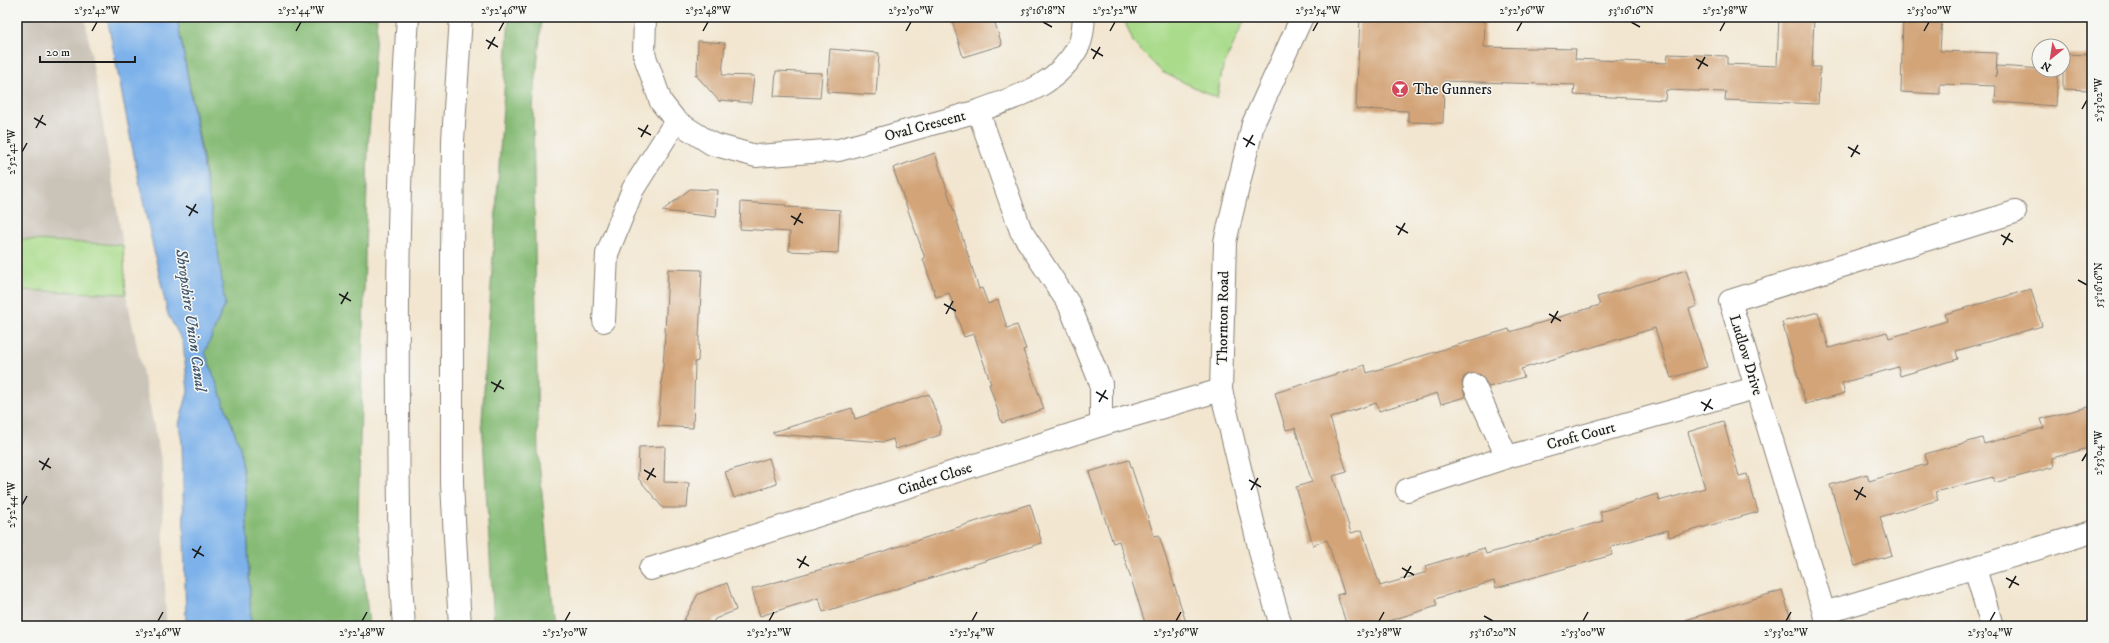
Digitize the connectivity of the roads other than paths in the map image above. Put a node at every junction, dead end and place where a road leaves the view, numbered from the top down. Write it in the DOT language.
graph roads {
  1 [pos="408,17"];
  2 [pos="461,17"];
  3 [pos="645,17"];
  4 [pos="1084,17"];
  5 [pos="1302,17"];
  6 [pos="978,111"];
  7 [pos="676,121"];
  8 [pos="2015,212"];
  9 [pos="604,321"];
  10 [pos="1474,385"];
  11 [pos="1756,388"];
  12 [pos="1220,390"];
  13 [pos="1101,426"];
  14 [pos="1506,456"];
  15 [pos="1407,490"];
  16 [pos="2092,532"];
  17 [pos="1975,568"];
  18 [pos="650,569"];
  19 [pos="1826,620"];
  20 [pos="404,626"];
  21 [pos="460,626"];
  22 [pos="1281,626"];
  23 [pos="1992,626"];
  1 -- 20 [label="main road"];
  2 -- 21 [label="main road"];
  3 -- 7 [label="main road, Oval Crescent"];
  4 -- 6 [label="main road"];
  5 -- 12 [label="main road, Thornton Road"];
  6 -- 7 [label="main road, Oval Crescent"];
  6 -- 13 [label="main road, Oval Crescent"];
  7 -- 9 [label="main road"];
  8 -- 11 [label="main road, Ludlow Drive"];
  10 -- 14 [label="main road"];
  11 -- 14 [label="main road, Croft Court"];
  11 -- 19 [label="main road, Ludlow Drive"];
  12 -- 13 [label="main road, Cinder Close"];
  12 -- 22 [label="main road, Thornton Road"];
  13 -- 18 [label="main road, Cinder Close"];
  14 -- 15 [label="main road, Croft Court"];
  16 -- 17 [label="main road"];
  17 -- 19 [label="main road"];
  17 -- 23 [label="main road"];
}
